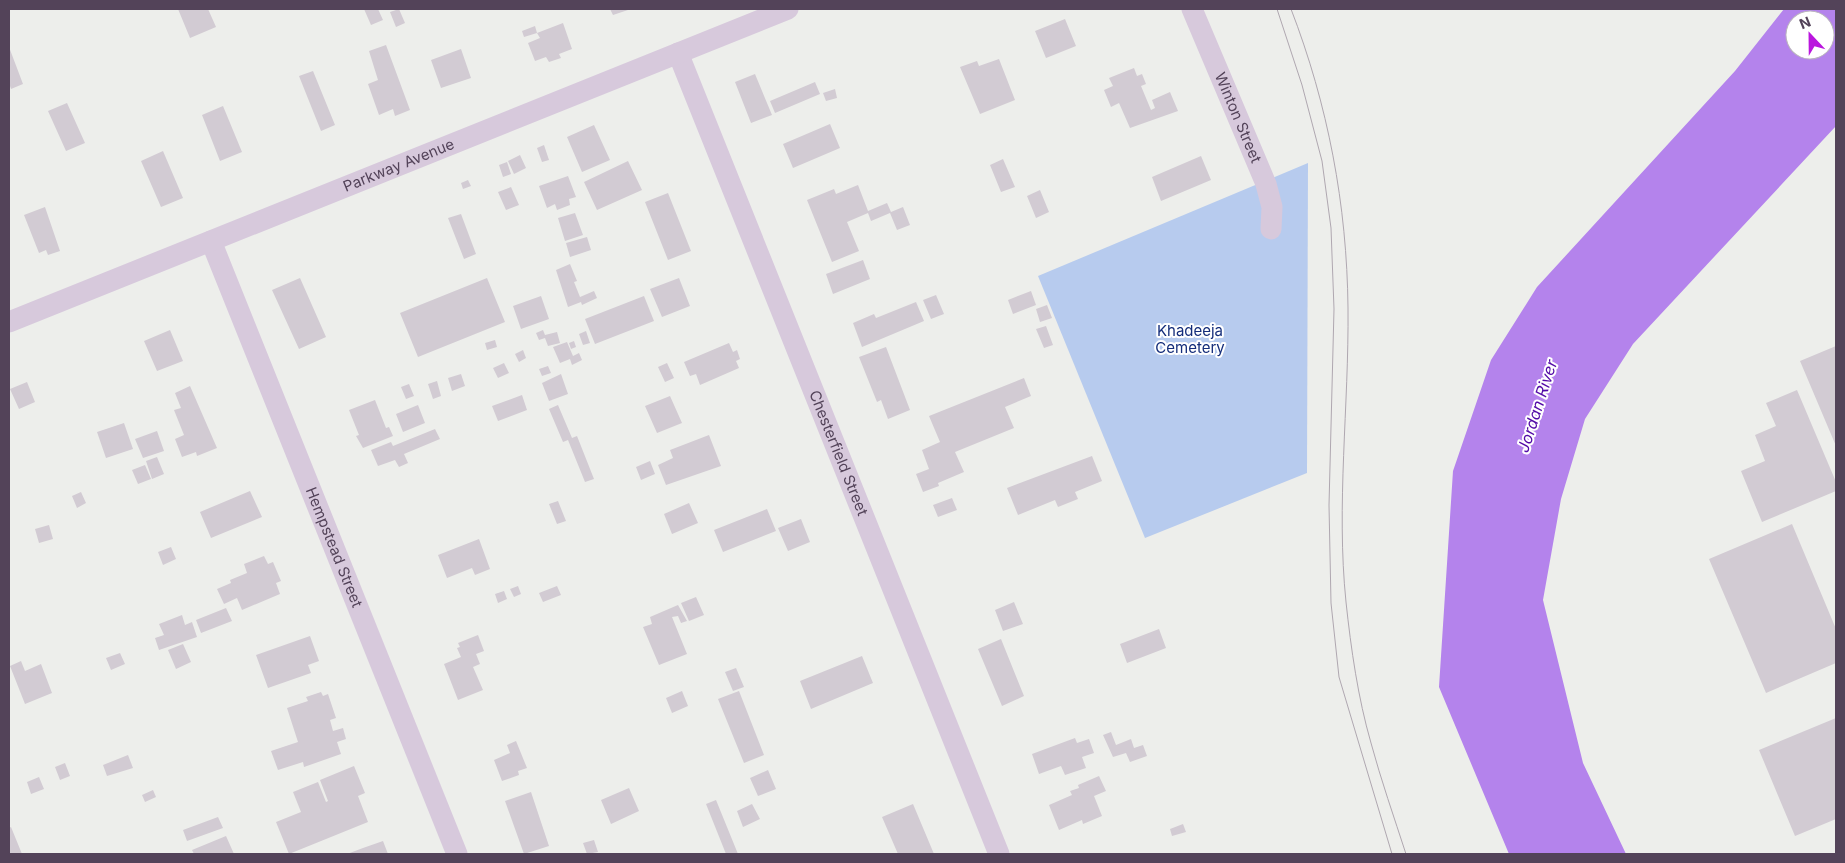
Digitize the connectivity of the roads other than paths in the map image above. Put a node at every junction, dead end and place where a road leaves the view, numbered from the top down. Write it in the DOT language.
graph roads {
  1 [pos="788,9"];
  2 [pos="1192,9"];
  3 [pos="678,53"];
  4 [pos="1271,229"];
  5 [pos="211,241"];
  6 [pos="9,322"];
  7 [pos="457,854"];
  8 [pos="999,854"];
  1 -- 3 [label="street, Parkway Avenue"];
  2 -- 4 [label="street, Winton Street"];
  3 -- 5 [label="street, Parkway Avenue"];
  3 -- 8 [label="street, Chesterfield Street"];
  5 -- 6 [label="street, Parkway Avenue"];
  5 -- 7 [label="street, Hempstead Street"];
}
